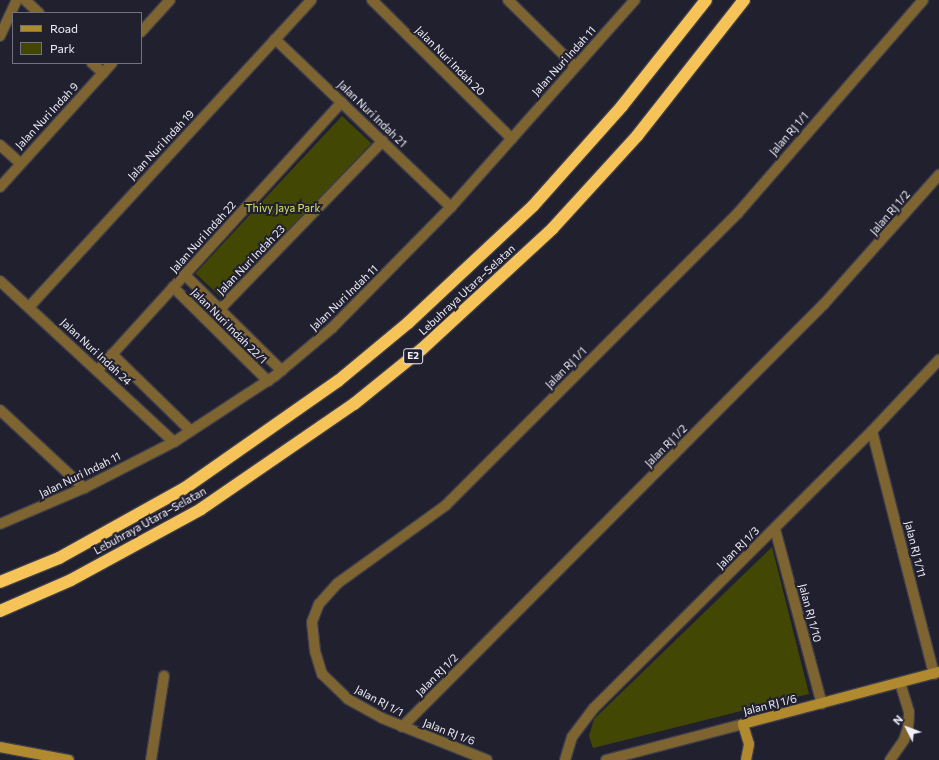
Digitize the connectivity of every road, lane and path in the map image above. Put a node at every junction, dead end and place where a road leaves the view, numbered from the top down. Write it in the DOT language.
graph roads {
  1 [pos="17,0"];
  2 [pos="25,0"];
  3 [pos="170,0"];
  4 [pos="310,0"];
  5 [pos="372,0"];
  6 [pos="508,0"];
  7 [pos="635,0"];
  8 [pos="706,0"];
  9 [pos="744,0"];
  10 [pos="923,0"];
  11 [pos="38,12"];
  12 [pos="142,31"];
  13 [pos="0,36"];
  14 [pos="275,39"];
  15 [pos="93,64"];
  16 [pos="111,64"];
  17 [pos="575,66"];
  18 [pos="103,73"];
  19 [pos="342,102"];
  20 [pos="512,139"];
  21 [pos="383,141"];
  22 [pos="0,145"];
  23 [pos="20,163"];
  24 [pos="939,175"];
  25 [pos="0,187"];
  26 [pos="451,207"];
  27 [pos="185,274"];
  28 [pos="0,281"];
  29 [pos="173,287"];
  30 [pos="29,307"];
  31 [pos="220,309"];
  32 [pos="112,354"];
  33 [pos="939,360"];
  34 [pos="98,370"];
  35 [pos="282,371"];
  36 [pos="268,381"];
  37 [pos="0,410"];
  38 [pos="191,431"];
  39 [pos="872,431"];
  40 [pos="174,442"];
  41 [pos="84,488"];
  42 [pos="0,524"];
  43 [pos="775,529"];
  44 [pos="0,582"];
  45 [pos="0,611"];
  46 [pos="936,673"];
  47 [pos="164,676"];
  48 [pos="900,683"];
  49 [pos="822,704"];
  50 [pos="743,724"];
  51 [pos="402,726"];
  52 [pos="0,747"];
  53 [pos="69,760"];
  54 [pos="151,760"];
  55 [pos="487,760"];
  56 [pos="565,760"];
  57 [pos="606,760"];
  58 [pos="746,760"];
  59 [pos="890,760"];
  1 -- 13 [label="street"];
  2 -- 11 [label="street"];
  3 -- 12 [label="street"];
  4 -- 14 [label="street, Jalan Nuri Indah 19"];
  5 -- 20 [label="street, Jalan Nuri Indah 20"];
  6 -- 17 [label="street"];
  7 -- 17 [label="street, Jalan Nuri Indah 11"];
  8 -- 44 [label="highway, Lebuhraya Utara–Selatan / E2"];
  9 -- 45 [label="highway, Lebuhraya Utara–Selatan / E2"];
  10 -- 51 [label="street, Jalan RJ 1/1"];
  14 -- 19 [label="street, Jalan Nuri Indah 21"];
  14 -- 30 [label="street, Jalan Nuri Indah 19"];
  15 -- 18 [label="street"];
  16 -- 18 [label="street, Jalan Nuri Indah 9"];
  17 -- 20 [label="street, Jalan Nuri Indah 11"];
  18 -- 23 [label="street, Jalan Nuri Indah 9"];
  19 -- 21 [label="street, Jalan Nuri Indah 21"];
  19 -- 27 [label="street, Jalan Nuri Indah 22"];
  20 -- 26 [label="street, Jalan Nuri Indah 11"];
  21 -- 26 [label="street, Jalan Nuri Indah 21"];
  21 -- 31 [label="street, Jalan Nuri Indah 23"];
  22 -- 23 [label="street"];
  23 -- 25 [label="street, Jalan Nuri Indah 9"];
  24 -- 51 [label="street, Jalan RJ 1/2"];
  26 -- 35 [label="street, Jalan Nuri Indah 11"];
  27 -- 29 [label="street, Jalan Nuri Indah 22"];
  27 -- 31 [label="street, Jalan Nuri Indah 22/1"];
  28 -- 30 [label="street, Jalan Nuri Indah 24"];
  29 -- 32 [label="street, Jalan Nuri Indah 22"];
  29 -- 36 [label="street, Jalan Nuri Indah 22/1"];
  30 -- 34 [label="street, Jalan Nuri Indah 24"];
  31 -- 35 [label="street, Jalan Nuri Indah 22/1"];
  32 -- 34 [label="street, Jalan Nuri Indah 22"];
  32 -- 38 [label="street"];
  33 -- 39 [label="street, Jalan RJ 1/3"];
  34 -- 40 [label="street, Jalan Nuri Indah 24"];
  35 -- 36 [label="street, Jalan Nuri Indah 11"];
  36 -- 38 [label="street, Jalan Nuri Indah 11"];
  37 -- 41 [label="street"];
  38 -- 40 [label="street, Jalan Nuri Indah 11"];
  39 -- 43 [label="street, Jalan RJ 1/3"];
  39 -- 46 [label="street, Jalan RJ 1/11"];
  40 -- 41 [label="street, Jalan Nuri Indah 11"];
  41 -- 42 [label="street, Jalan Nuri Indah 11"];
  43 -- 49 [label="street, Jalan RJ 1/10"];
  43 -- 56 [label="street, Jalan RJ 1/3"];
  46 -- 48 [label="street, Jalan RJ 1/6"];
  47 -- 54 [label="street"];
  48 -- 49 [label="street, Jalan RJ 1/6"];
  48 -- 59 [label="street"];
  49 -- 50 [label="street, Jalan RJ 1/6"];
  50 -- 57 [label="street, Jalan RJ 1/6"];
  50 -- 58 [label="street"];
  51 -- 55 [label="street, Jalan RJ 1/6"];
  52 -- 53 [label="street"];
}
